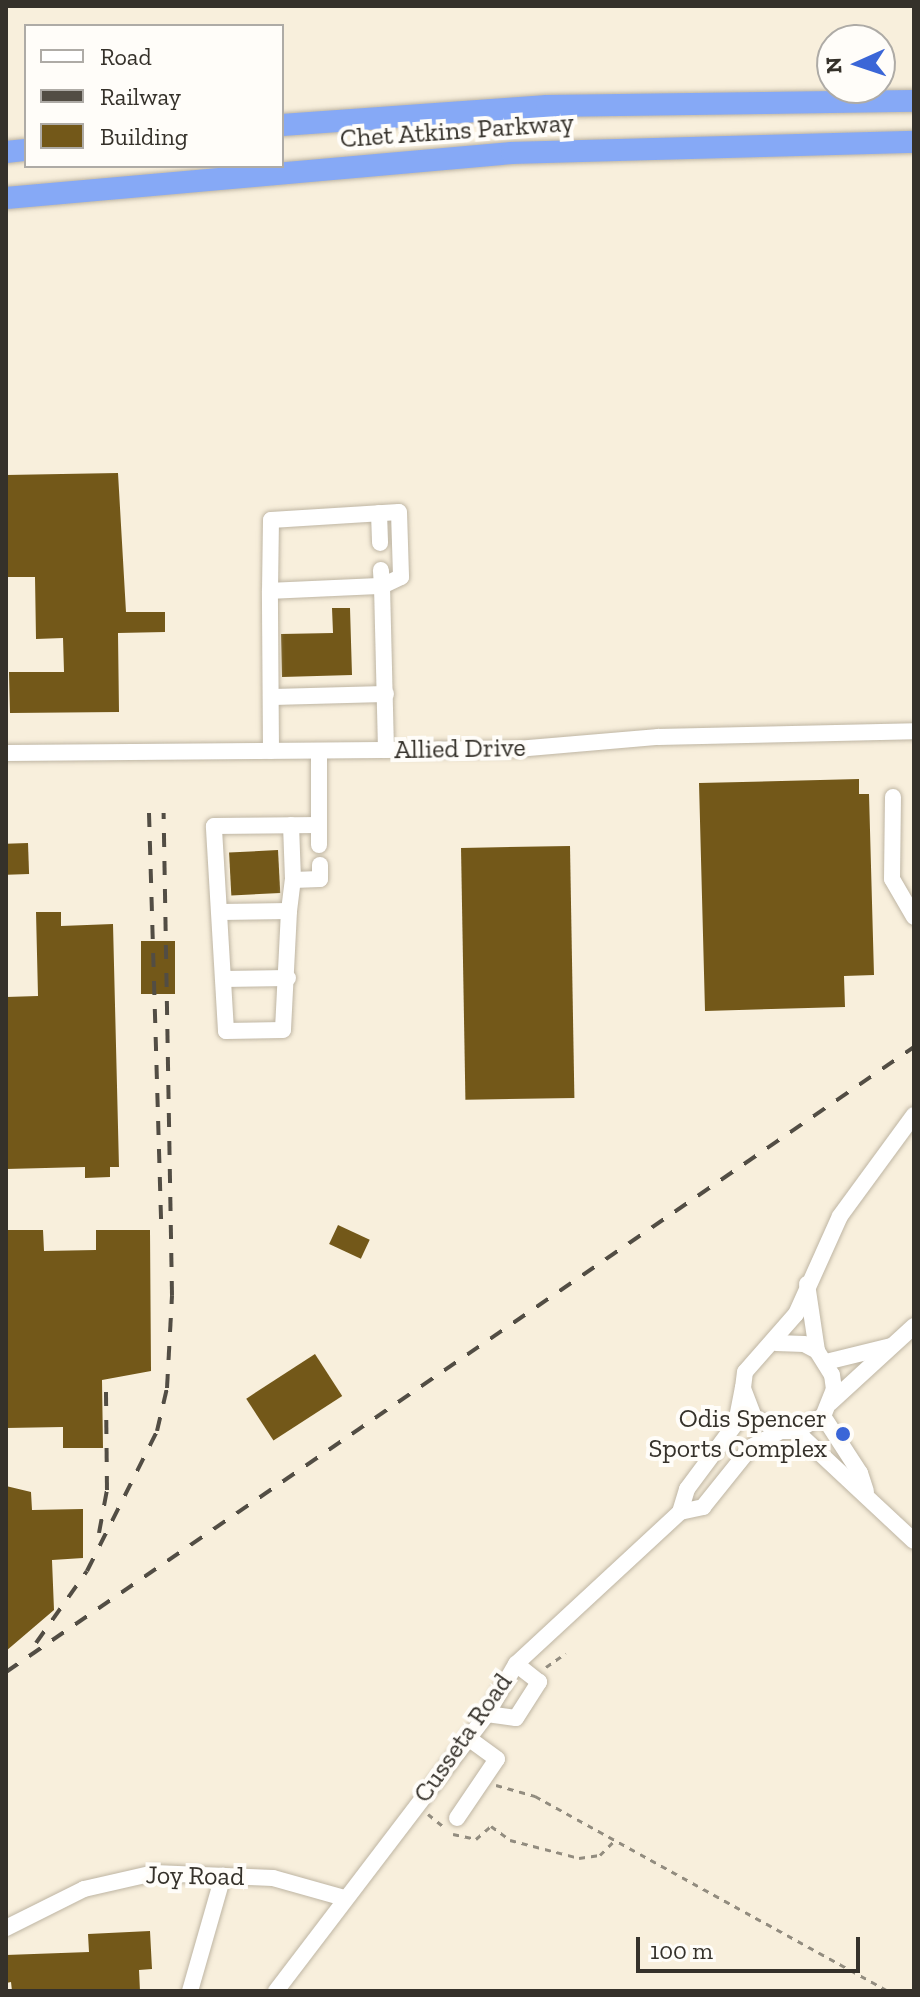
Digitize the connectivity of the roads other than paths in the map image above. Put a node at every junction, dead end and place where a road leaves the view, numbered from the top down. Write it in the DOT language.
graph roads {
  1 [pos="914,101"];
  2 [pos="284,125"];
  3 [pos="914,142"];
  4 [pos="6,198"];
  5 [pos="379,513"];
  6 [pos="380,543"];
  7 [pos="382,578"];
  8 [pos="270,591"];
  9 [pos="386,694"];
  10 [pos="272,697"];
  11 [pos="914,731"];
  12 [pos="386,750"];
  13 [pos="271,751"];
  14 [pos="319,751"];
  15 [pos="6,753"];
  16 [pos="893,797"];
  17 [pos="291,825"];
  18 [pos="319,825"];
  19 [pos="319,845"];
  20 [pos="320,865"];
  21 [pos="293,880"];
  22 [pos="289,911"];
  23 [pos="221,912"];
  24 [pos="914,917"];
  25 [pos="288,978"];
  26 [pos="224,979"];
  27 [pos="914,1115"];
  28 [pos="807,1283"];
  29 [pos="914,1326"];
  30 [pos="776,1343"];
  31 [pos="891,1346"];
  32 [pos="822,1356"];
  33 [pos="743,1388"];
  34 [pos="827,1410"];
  35 [pos="789,1431"];
  36 [pos="870,1497"];
  37 [pos="680,1512"];
  38 [pos="914,1541"];
  39 [pos="516,1664"];
  40 [pos="487,1714"];
  41 [pos="468,1738"];
  42 [pos="457,1818"];
  43 [pos="223,1876"];
  44 [pos="344,1898"];
  45 [pos="6,1928"];
  46 [pos="190,1991"];
  47 [pos="276,1991"];
  1 -- 2 [label="highway, Chet Atkins Parkway"];
  3 -- 4 [label="highway, Chet Atkins Parkway"];
  5 -- 6 [label="street"];
  5 -- 7 [label="street"];
  5 -- 8 [label="street"];
  7 -- 8 [label="street"];
  7 -- 9 [label="street"];
  8 -- 10 [label="street"];
  9 -- 10 [label="street"];
  9 -- 12 [label="street"];
  10 -- 13 [label="street"];
  11 -- 12 [label="street, Allied Drive"];
  12 -- 14 [label="street, Allied Drive"];
  13 -- 14 [label="street, Allied Drive"];
  13 -- 15 [label="street, Allied Drive"];
  14 -- 18 [label="street"];
  16 -- 24 [label="street"];
  17 -- 18 [label="street"];
  17 -- 21 [label="street"];
  17 -- 23 [label="street"];
  18 -- 19 [label="street"];
  20 -- 21 [label="street"];
  21 -- 22 [label="street"];
  22 -- 23 [label="street"];
  22 -- 25 [label="street"];
  23 -- 26 [label="street"];
  25 -- 26 [label="street"];
  25 -- 26 [label="street"];
  27 -- 28 [label="street"];
  28 -- 30 [label="street"];
  28 -- 32 [label="street"];
  29 -- 31 [label="street, Cusseta Road"];
  30 -- 32 [label="street, Cusseta Road"];
  30 -- 33 [label="street, Cusseta Road"];
  31 -- 32 [label="street, Cusseta Road"];
  31 -- 34 [label="street, Cusseta Road"];
  32 -- 34 [label="street"];
  33 -- 35 [label="street"];
  33 -- 37 [label="street, Cusseta Road"];
  34 -- 35 [label="street, Cusseta Road"];
  34 -- 36 [label="street"];
  35 -- 36 [label="street"];
  35 -- 37 [label="street, Cusseta Road"];
  36 -- 38 [label="street"];
  37 -- 39 [label="street, Cusseta Road"];
  39 -- 40 [label="street, Cusseta Road"];
  39 -- 40 [label="street"];
  40 -- 41 [label="street, Cusseta Road"];
  41 -- 42 [label="street"];
  41 -- 44 [label="street, Cusseta Road"];
  43 -- 44 [label="street, Joy Road"];
  43 -- 45 [label="street, Joy Road"];
  43 -- 46 [label="street"];
  44 -- 47 [label="street, Cusseta Road"];
}
